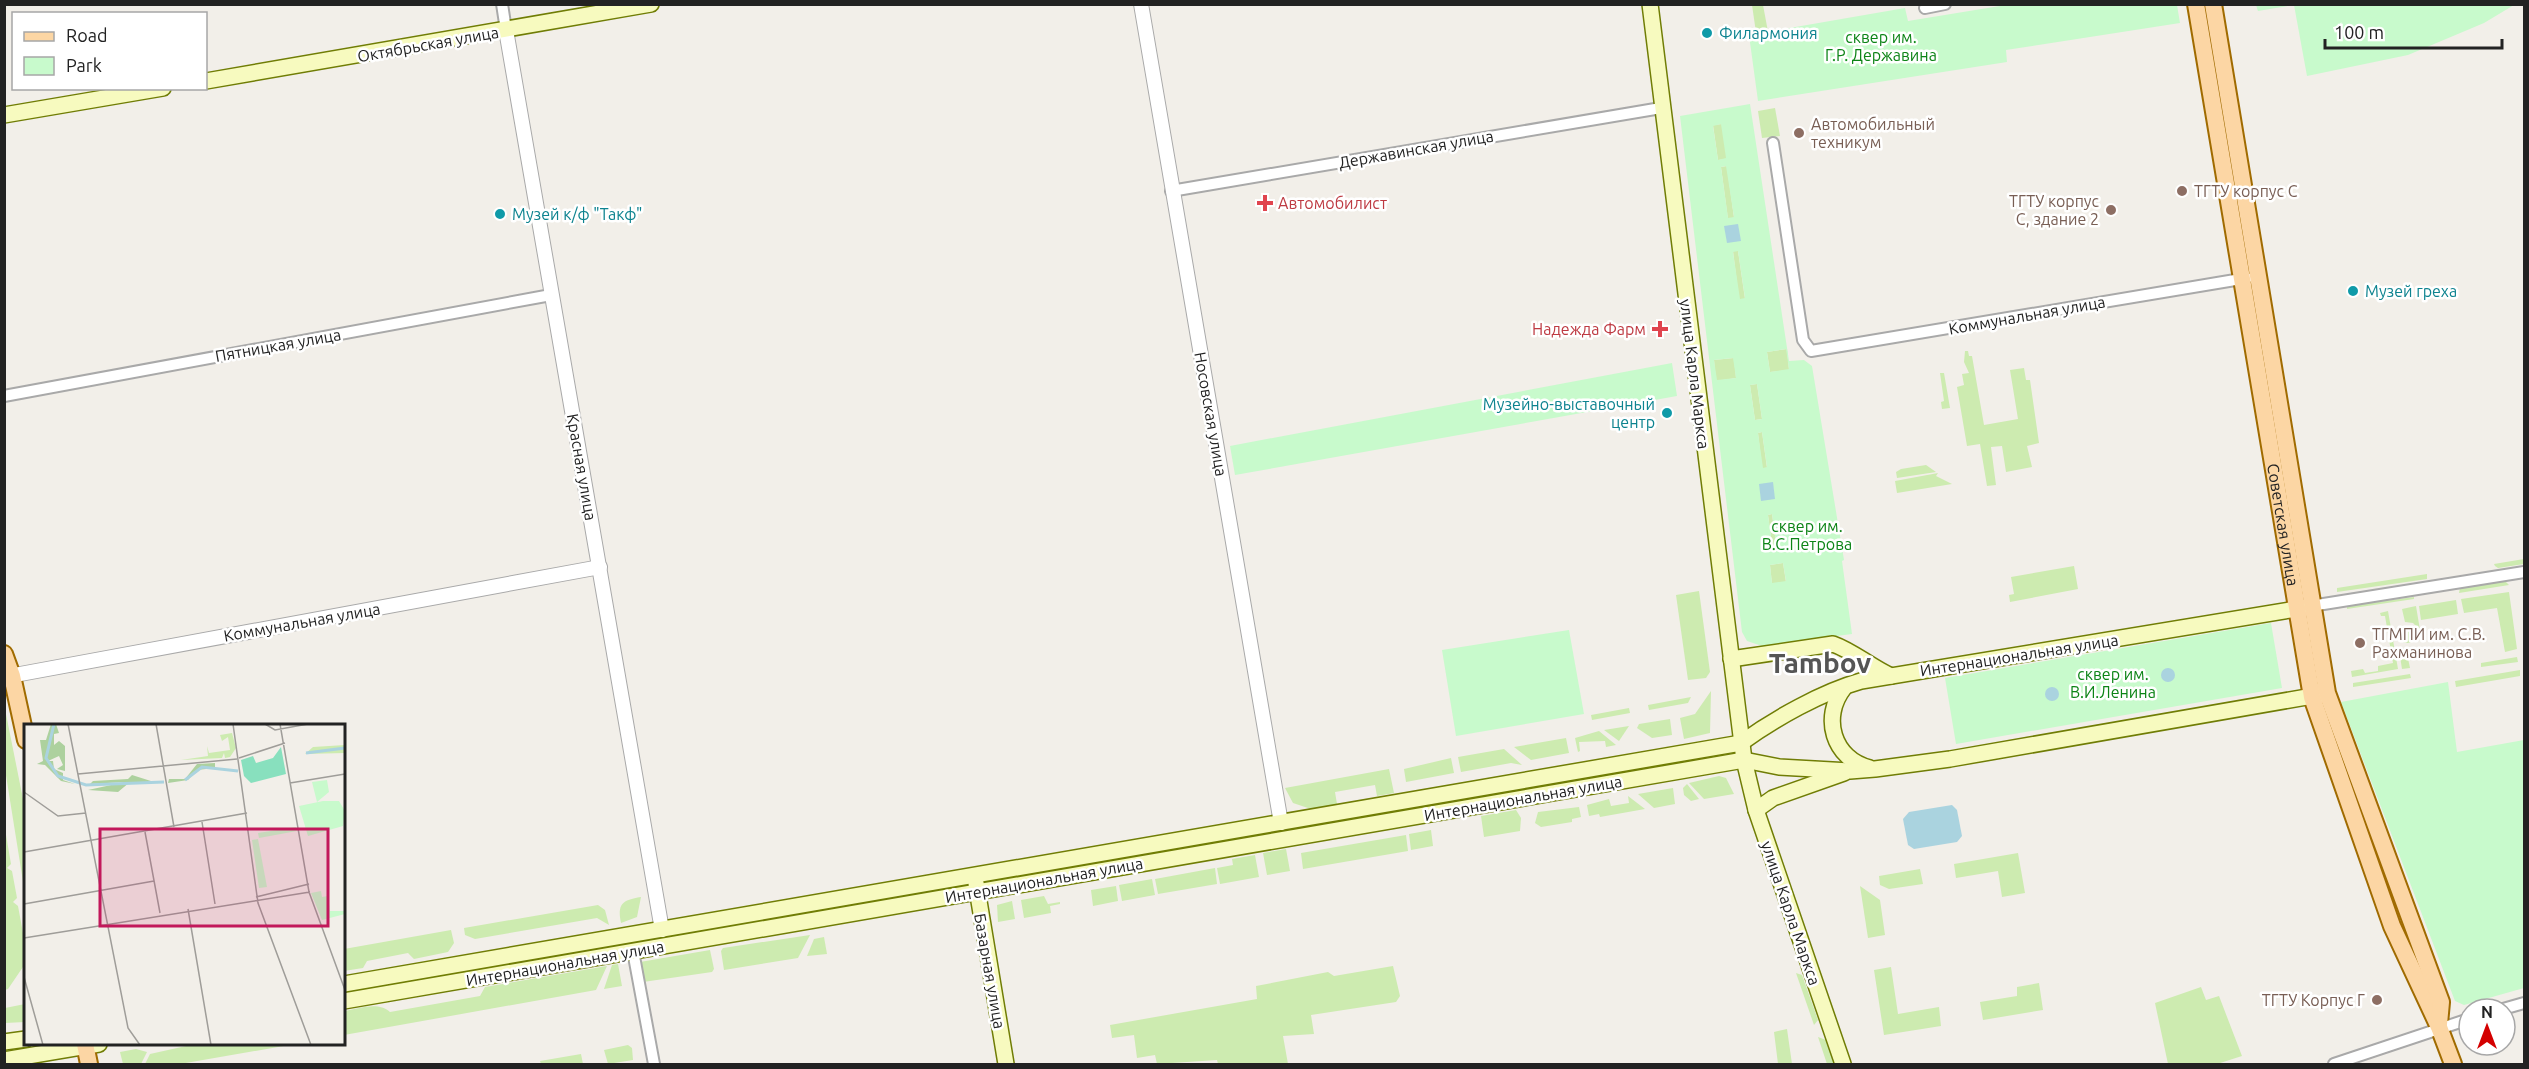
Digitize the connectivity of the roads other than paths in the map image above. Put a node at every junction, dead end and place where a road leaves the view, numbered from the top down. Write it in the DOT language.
graph roads {
  1 [pos="502,4"];
  2 [pos="651,4"];
  3 [pos="1141,4"];
  4 [pos="1650,4"];
  5 [pos="1945,4"];
  6 [pos="2196,4"];
  7 [pos="2213,4"];
  8 [pos="1925,8"];
  9 [pos="506,30"];
  10 [pos="207,81"];
  11 [pos="151,90"];
  12 [pos="1661,108"];
  13 [pos="4,115"];
  14 [pos="1773,143"];
  15 [pos="1171,191"];
  16 [pos="2250,278"];
  17 [pos="551,295"];
  18 [pos="4,396"];
  19 [pos="600,567"];
  20 [pos="2524,572"];
  21 [pos="2303,607"];
  22 [pos="4,654"];
  23 [pos="1731,659"];
  24 [pos="8,676"];
  25 [pos="1891,676"];
  26 [pos="1846,686"];
  27 [pos="2319,695"];
  28 [pos="24,733"];
  29 [pos="1742,743"];
  30 [pos="1744,760"];
  31 [pos="1875,769"];
  32 [pos="1850,771"];
  33 [pos="1756,810"];
  34 [pos="1281,824"];
  35 [pos="1284,839"];
  36 [pos="976,884"];
  37 [pos="664,938"];
  38 [pos="633,951"];
  39 [pos="345,984"];
  40 [pos="345,1001"];
  41 [pos="2457,1022"];
  42 [pos="2439,1027"];
  43 [pos="24,1039"];
  44 [pos="4,1042"];
  45 [pos="85,1045"];
  46 [pos="90,1045"];
  47 [pos="4,1060"];
  48 [pos="89,1065"];
  49 [pos="654,1065"];
  50 [pos="1006,1065"];
  51 [pos="1843,1065"];
  52 [pos="2334,1065"];
  53 [pos="2453,1065"];
  1 -- 9 [label="street, Красная улица"];
  2 -- 9 [label="main road, Октябрьская улица"];
  3 -- 15 [label="street, Носовская улица"];
  4 -- 12 [label="main road, улица Карла Маркса"];
  5 -- 8 [label="street"];
  6 -- 16 [label="main road, Советская улица"];
  7 -- 16 [label="main road, Советская улица"];
  9 -- 10 [label="main road, Октябрьская улица"];
  9 -- 17 [label="street, Красная улица"];
  11 -- 13 [label="main road"];
  12 -- 15 [label="street, Державинская улица"];
  12 -- 23 [label="main road, улица Карла Маркса"];
  14 -- 16 [label="street, Коммунальная улица"];
  15 -- 34 [label="street, Носовская улица"];
  16 -- 21 [label="main road, Советская улица"];
  17 -- 18 [label="street, Пятницкая улица"];
  17 -- 19 [label="street, Красная улица"];
  19 -- 24 [label="street, Коммунальная улица"];
  19 -- 37 [label="street, Красная улица"];
  20 -- 21 [label="street"];
  21 -- 25 [label="main road, Интернациональная улица"];
  21 -- 27 [label="main road, Советская улица"];
  22 -- 24 [label="main road"];
  23 -- 25 [label="main road"];
  23 -- 29 [label="main road, улица Карла Маркса"];
  24 -- 28 [label="main road"];
  25 -- 26 [label="main road, Интернациональная улица"];
  26 -- 29 [label="main road, Интернациональная улица"];
  26 -- 31 [label="main road"];
  27 -- 31 [label="main road, Интернациональная улица"];
  27 -- 42 [label="main road, Советская улица"];
  29 -- 30 [label="main road"];
  29 -- 34 [label="main road, Интернациональная улица"];
  30 -- 32 [label="main road, Интернациональная улица"];
  30 -- 33 [label="main road, улица Карла Маркса"];
  30 -- 35 [label="main road, Интернациональная улица"];
  31 -- 32 [label="main road, Интернациональная улица"];
  32 -- 33 [label="main road"];
  33 -- 51 [label="main road, улица Карла Маркса"];
  34 -- 35 [label="main road"];
  34 -- 36 [label="main road, Интернациональная улица"];
  35 -- 36 [label="main road, Интернациональная улица"];
  36 -- 37 [label="main road, Интернациональная улица"];
  36 -- 50 [label="main road, Базарная улица"];
  37 -- 38 [label="main road, Интернациональная улица"];
  37 -- 39 [label="main road, Интернациональная улица"];
  38 -- 40 [label="main road, Интернациональная улица"];
  38 -- 49 [label="street"];
  41 -- 42 [label="street"];
  42 -- 52 [label="street"];
  42 -- 53 [label="main road, Советская улица"];
  43 -- 44 [label="main road"];
  45 -- 47 [label="main road"];
  46 -- 48 [label="main road"];
}
